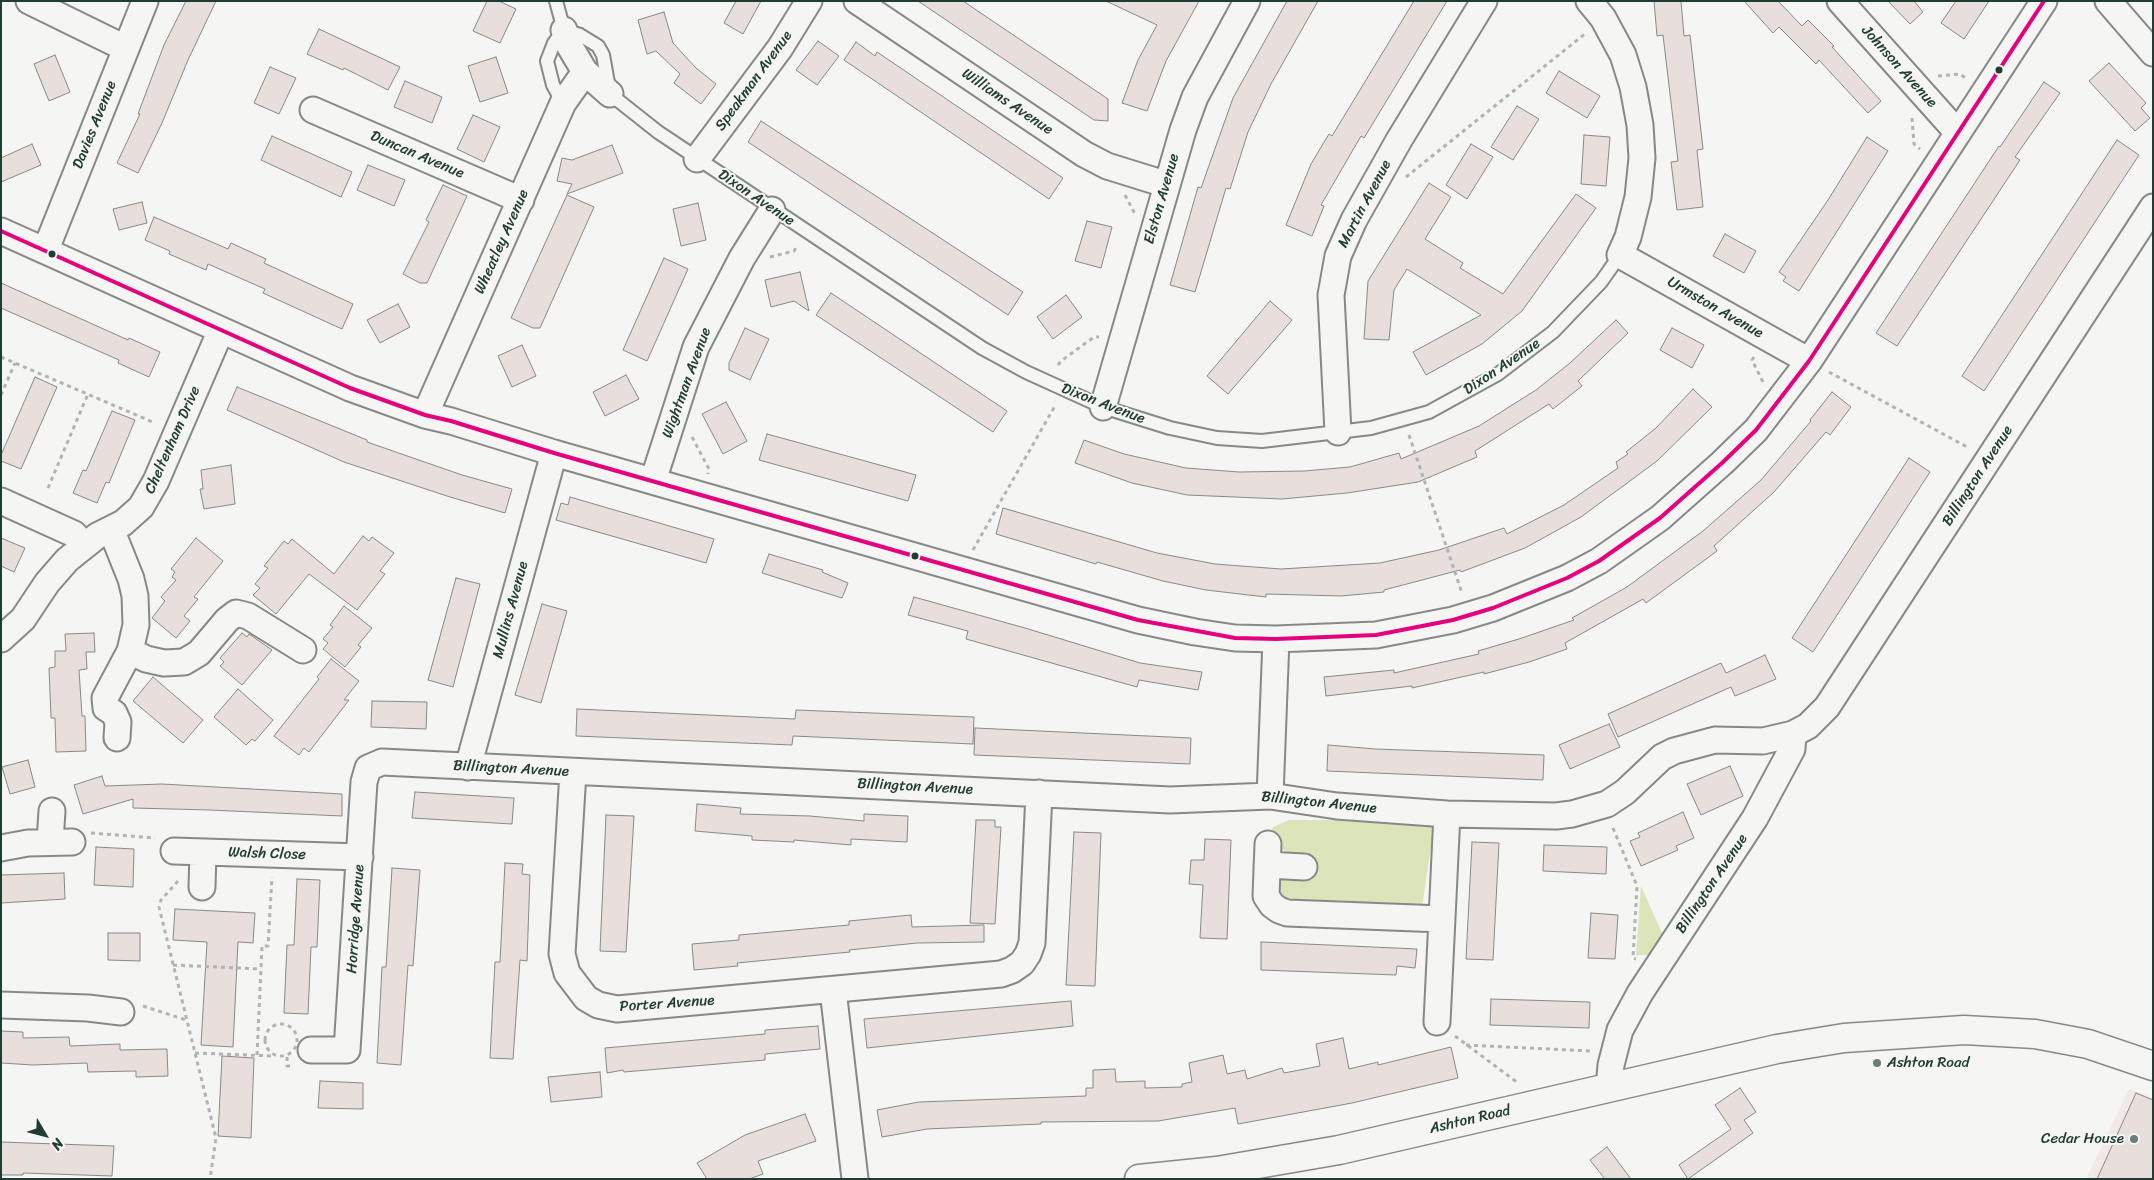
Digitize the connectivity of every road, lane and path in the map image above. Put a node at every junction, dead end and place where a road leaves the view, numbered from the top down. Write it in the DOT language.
graph roads {
  1 [pos="29,1"];
  2 [pos="145,1"];
  3 [pos="556,1"];
  4 [pos="809,1"];
  5 [pos="857,1"];
  6 [pos="1247,1"];
  7 [pos="1484,1"];
  8 [pos="1589,1"];
  9 [pos="1840,1"];
  10 [pos="2044,1"];
  11 [pos="2108,1"];
  12 [pos="564,30"];
  13 [pos="1587,32"];
  14 [pos="125,48"];
  15 [pos="2153,52"];
  16 [pos="585,72"];
  17 [pos="1934,79"];
  18 [pos="1968,79"];
  19 [pos="610,94"];
  20 [pos="563,104"];
  21 [pos="313,110"];
  22 [pos="1916,112"];
  23 [pos="1958,133"];
  24 [pos="1920,149"];
  25 [pos="697,158"];
  26 [pos="1405,178"];
  27 [pos="1166,184"];
  28 [pos="521,200"];
  29 [pos="2153,207"];
  30 [pos="772,210"];
  31 [pos="1,230"];
  32 [pos="798,245"];
  33 [pos="46,249"];
  34 [pos="1620,255"];
  35 [pos="765,258"];
  36 [pos="221,330"];
  37 [pos="1100,337"];
  38 [pos="1755,354"];
  39 [pos="1,357"];
  40 [pos="1809,361"];
  41 [pos="15,363"];
  42 [pos="1058,366"];
  43 [pos="1764,383"];
  44 [pos="88,394"];
  45 [pos="1,395"];
  46 [pos="1057,403"];
  47 [pos="1103,407"];
  48 [pos="426,415"];
  49 [pos="158,424"];
  50 [pos="1338,432"];
  51 [pos="1408,432"];
  52 [pos="690,435"];
  53 [pos="554,453"];
  54 [pos="1989,459"];
  55 [pos="707,476"];
  56 [pos="653,481"];
  57 [pos="48,488"];
  58 [pos="1,501"];
  59 [pos="111,529"];
  60 [pos="84,545"];
  61 [pos="969,557"];
  62 [pos="1464,596"];
  63 [pos="1,639"];
  64 [pos="1276,639"];
  65 [pos="303,650"];
  66 [pos="130,651"];
  67 [pos="1792,734"];
  68 [pos="117,738"];
  69 [pos="382,762"];
  70 [pos="468,767"];
  71 [pos="573,772"];
  72 [pos="1039,793"];
  73 [pos="1270,796"];
  74 [pos="52,810"];
  75 [pos="1447,814"];
  76 [pos="1613,828"];
  77 [pos="61,842"];
  78 [pos="1,848"];
  79 [pos="174,851"];
  80 [pos="203,852"];
  81 [pos="273,854"];
  82 [pos="360,858"];
  83 [pos="1304,868"];
  84 [pos="190,883"];
  85 [pos="1442,919"];
  86 [pos="1659,963"];
  87 [pos="173,965"];
  88 [pos="261,969"];
  89 [pos="833,990"];
  90 [pos="1,1005"];
  91 [pos="121,1012"];
  92 [pos="186,1020"];
  93 [pos="1437,1022"];
  94 [pos="1466,1045"];
  95 [pos="311,1050"];
  96 [pos="194,1052"];
  97 [pos="1613,1052"];
  98 [pos="257,1055"];
  99 [pos="276,1056"];
  100 [pos="2153,1066"];
  101 [pos="1524,1086"];
  102 [pos="1608,1088"];
  103 [pos="210,1179"];
  104 [pos="855,1179"];
  105 [pos="1139,1179"];
  1 -- 14 [label="street"];
  2 -- 14 [label="street, Davies Avenue"];
  3 -- 12 [label="lane"];
  4 -- 25 [label="street, Speakman Avenue"];
  5 -- 27 [label="street, Williams Avenue"];
  6 -- 27 [label="street, Elston Avenue"];
  7 -- 50 [label="street, Martin Avenue"];
  8 -- 34 [label="street"];
  9 -- 23 [label="street, Johnson Avenue"];
  10 -- 23 [label="street"];
  11 -- 15 [label="street"];
  12 -- 16 [label="street, Dixon Avenue"];
  12 -- 19 [label="lane"];
  12 -- 20 [label="lane"];
  13 -- 26 [label="path"];
  14 -- 33 [label="street, Davies Avenue"];
  16 -- 19 [label="street, Dixon Avenue"];
  16 -- 20 [label="street, Wheatley Avenue"];
  17 -- 18 [label="path"];
  19 -- 25 [label="lane, Dixon Avenue"];
  20 -- 28 [label="street, Wheatley Avenue"];
  21 -- 28 [label="street, Duncan Avenue"];
  22 -- 24 [label="path"];
  23 -- 40 [label="street"];
  25 -- 30 [label="lane, Dixon Avenue"];
  27 -- 47 [label="street, Elston Avenue"];
  28 -- 48 [label="street, Wheatley Avenue"];
  29 -- 54 [label="street, Billington Avenue"];
  30 -- 47 [label="lane, Dixon Avenue"];
  30 -- 56 [label="street, Wightman Avenue"];
  31 -- 33 [label="street"];
  32 -- 35 [label="path"];
  33 -- 36 [label="street"];
  34 -- 40 [label="street, Urmston Avenue"];
  34 -- 50 [label="lane, Dixon Avenue"];
  36 -- 48 [label="street"];
  36 -- 59 [label="street, Cheltenham Drive"];
  37 -- 42 [label="path"];
  38 -- 43 [label="path"];
  39 -- 41 [label="path"];
  40 -- 54 [label="path"];
  40 -- 64 [label="street"];
  41 -- 44 [label="path"];
  41 -- 45 [label="path"];
  44 -- 49 [label="path"];
  44 -- 57 [label="path"];
  46 -- 61 [label="path"];
  47 -- 50 [label="lane, Dixon Avenue"];
  48 -- 53 [label="street"];
  51 -- 62 [label="path"];
  52 -- 55 [label="path"];
  53 -- 56 [label="street"];
  53 -- 70 [label="street, Mullins Avenue"];
  54 -- 67 [label="street, Billington Avenue"];
  56 -- 64 [label="street"];
  58 -- 60 [label="street"];
  59 -- 60 [label="street, Cheltenham Drive"];
  59 -- 66 [label="street"];
  60 -- 63 [label="street, Cheltenham Drive"];
  64 -- 73 [label="street"];
  65 -- 66 [label="street"];
  66 -- 68 [label="street"];
  67 -- 75 [label="street, Billington Avenue"];
  67 -- 86 [label="street, Billington Avenue"];
  69 -- 70 [label="street, Billington Avenue"];
  69 -- 82 [label="street, Horridge Avenue"];
  70 -- 71 [label="street, Billington Avenue"];
  71 -- 72 [label="street, Billington Avenue"];
  71 -- 89 [label="street, Porter Avenue"];
  72 -- 73 [label="street, Billington Avenue"];
  72 -- 89 [label="street, Porter Avenue"];
  73 -- 75 [label="street, Billington Avenue"];
  74 -- 77 [label="street"];
  75 -- 85 [label="street"];
  76 -- 86 [label="path"];
  77 -- 78 [label="street"];
  77 -- 79 [label="path"];
  79 -- 80 [label="street, Walsh Close"];
  80 -- 81 [label="street, Walsh Close"];
  80 -- 84 [label="street"];
  81 -- 82 [label="street, Walsh Close"];
  81 -- 88 [label="path"];
  82 -- 95 [label="street, Horridge Avenue"];
  83 -- 85 [label="street"];
  84 -- 87 [label="path"];
  85 -- 93 [label="street"];
  86 -- 97 [label="street, Billington Avenue"];
  87 -- 88 [label="path"];
  87 -- 92 [label="path"];
  88 -- 98 [label="path"];
  89 -- 104 [label="street"];
  90 -- 91 [label="street"];
  91 -- 92 [label="path"];
  92 -- 96 [label="path"];
  93 -- 94 [label="path"];
  94 -- 97 [label="path"];
  94 -- 101 [label="path"];
  96 -- 98 [label="path"];
  96 -- 103 [label="path"];
  97 -- 102 [label="street, Billington Avenue"];
  98 -- 99 [label="path"];
  99 -- 99 [label="path"];
  100 -- 102 [label="main road, Ashton Road"];
  102 -- 105 [label="main road, Ashton Road"];
}
